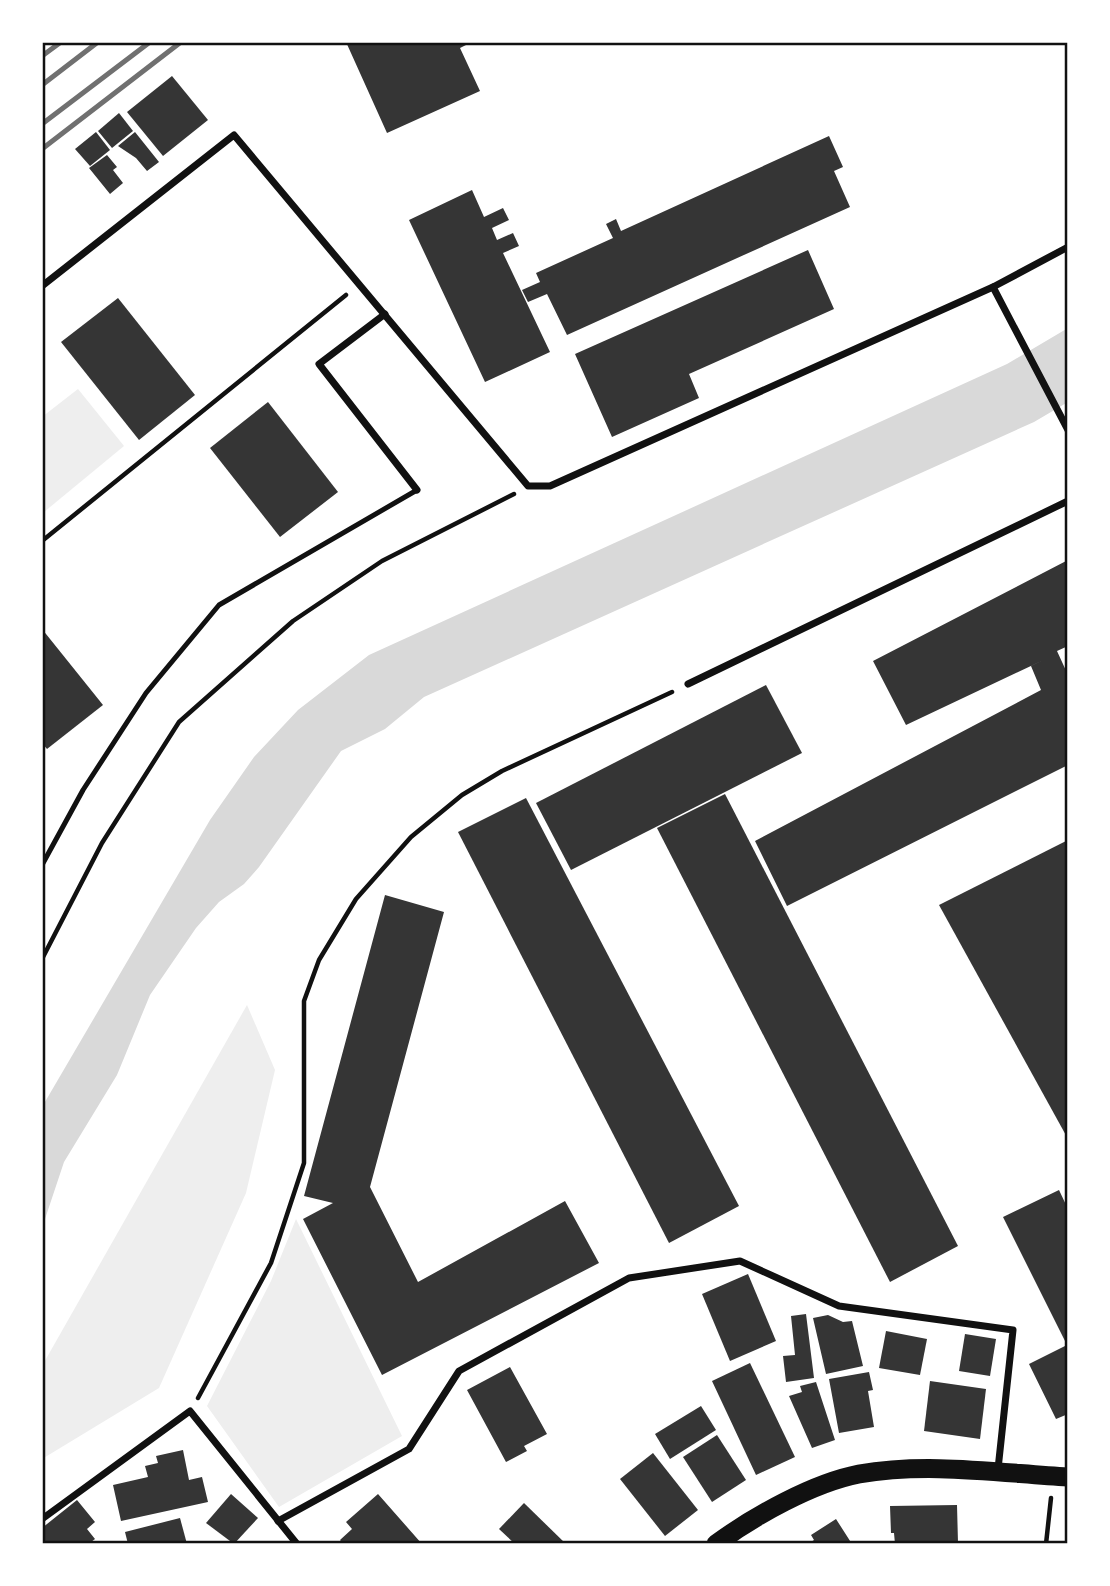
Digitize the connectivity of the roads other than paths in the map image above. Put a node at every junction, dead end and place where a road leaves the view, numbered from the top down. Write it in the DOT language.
graph roads {
  1 [pos="1068,247"];
  2 [pos="42,286"];
  3 [pos="993,287"];
  4 [pos="385,314"];
  5 [pos="1068,430"];
  6 [pos="417,490"];
  7 [pos="1068,501"];
  8 [pos="688,684"];
  9 [pos="42,866"];
  10 [pos="998,1473"];
  11 [pos="1068,1477"];
  12 [pos="42,1519"];
  13 [pos="278,1521"];
  14 [pos="298,1544"];
  15 [pos="716,1544"];
  1 -- 3 [label="street"];
  2 -- 4 [label="street"];
  3 -- 4 [label="street"];
  3 -- 5 [label="street"];
  4 -- 6 [label="street"];
  6 -- 9 [label="lane"];
  7 -- 8 [label="street"];
  10 -- 11 [label="highway"];
  10 -- 13 [label="street"];
  10 -- 15 [label="highway"];
  12 -- 13 [label="street"];
  13 -- 14 [label="street"];
}
